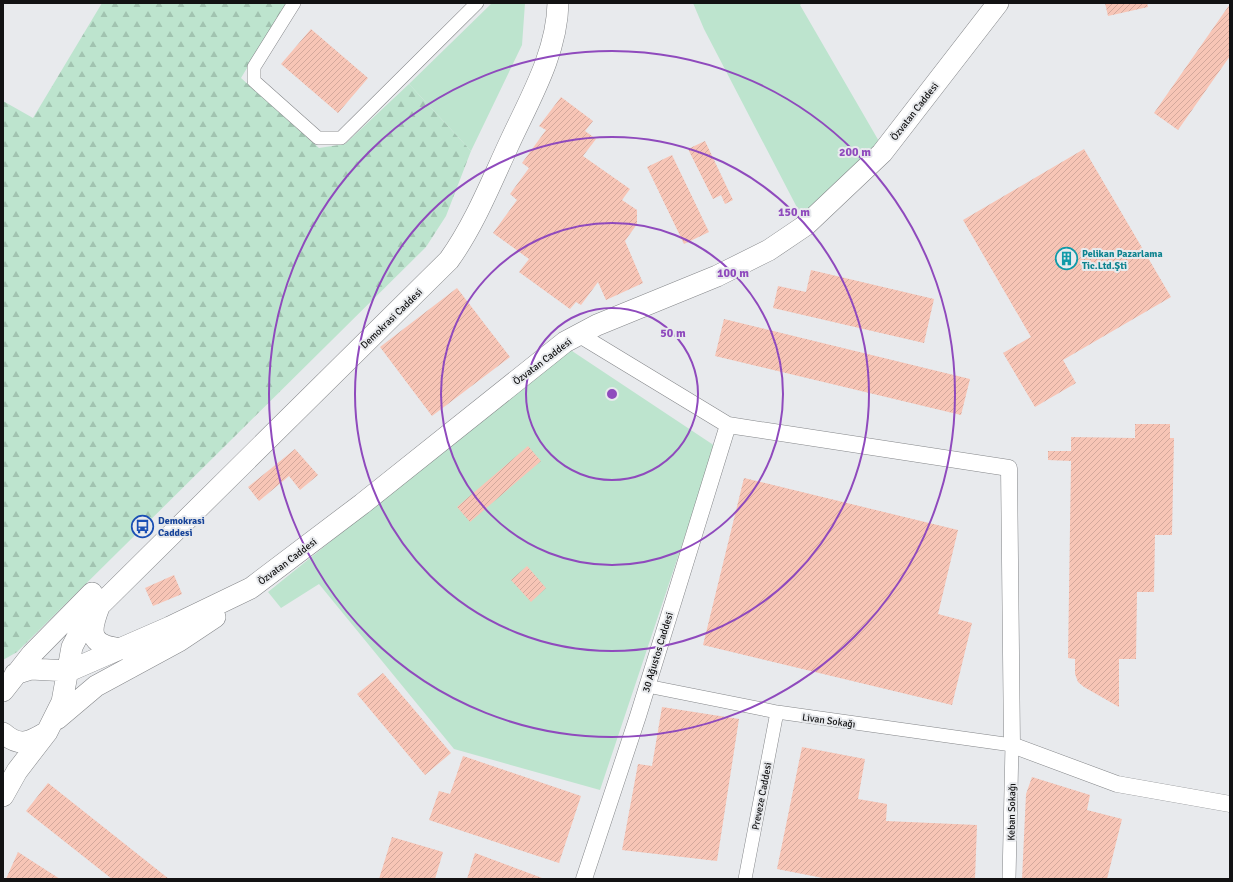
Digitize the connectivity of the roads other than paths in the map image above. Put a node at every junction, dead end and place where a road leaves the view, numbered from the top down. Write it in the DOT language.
graph roads {
  1 [pos="294,3"];
  2 [pos="477,3"];
  3 [pos="544,3"];
  4 [pos="558,3"];
  5 [pos="998,3"];
  6 [pos="578,334"];
  7 [pos="728,425"];
  8 [pos="251,588"];
  9 [pos="99,607"];
  10 [pos="121,649"];
  11 [pos="69,670"];
  12 [pos="45,671"];
  13 [pos="15,674"];
  14 [pos="647,686"];
  15 [pos="3,691"];
  16 [pos="62,702"];
  17 [pos="777,712"];
  18 [pos="50,728"];
  19 [pos="3,733"];
  20 [pos="1012,745"];
  21 [pos="3,796"];
  22 [pos="1230,804"];
  23 [pos="584,879"];
  24 [pos="745,879"];
  25 [pos="1009,879"];
  1 -- 2 [label="street"];
  3 -- 13 [label="main road, Demokrasi Caddesi"];
  4 -- 9 [label="main road, Demokrasi Caddesi"];
  5 -- 6 [label="main road, Özvatan Caddesi"];
  6 -- 7 [label="street"];
  6 -- 8 [label="main road, Özvatan Caddesi"];
  7 -- 14 [label="street, 30 Ağustos Caddesi"];
  7 -- 20 [label="street"];
  8 -- 10 [label="main road, Özvatan Caddesi"];
  8 -- 18 [label="main road"];
  9 -- 10 [label="main road"];
  9 -- 11 [label="main road, Demokrasi Caddesi"];
  10 -- 11 [label="main road, Özvatan Caddesi"];
  11 -- 12 [label="main road, Özvatan Caddesi"];
  11 -- 16 [label="main road, Demokrasi Caddesi"];
  12 -- 13 [label="main road, Özvatan Caddesi"];
  12 -- 16 [label="main road"];
  13 -- 15 [label="main road, Demokrasi Caddesi"];
  14 -- 17 [label="street, Livan Sokağı"];
  14 -- 23 [label="street, 30 Ağustos Caddesi"];
  16 -- 18 [label="main road, Demokrasi Caddesi"];
  17 -- 20 [label="street, Livan Sokağı"];
  17 -- 24 [label="street, Preveze Caddesi"];
  18 -- 19 [label="main road"];
  18 -- 21 [label="main road, Demokrasi Caddesi"];
  20 -- 22 [label="street"];
  20 -- 25 [label="street, Keban Sokağı"];
}
